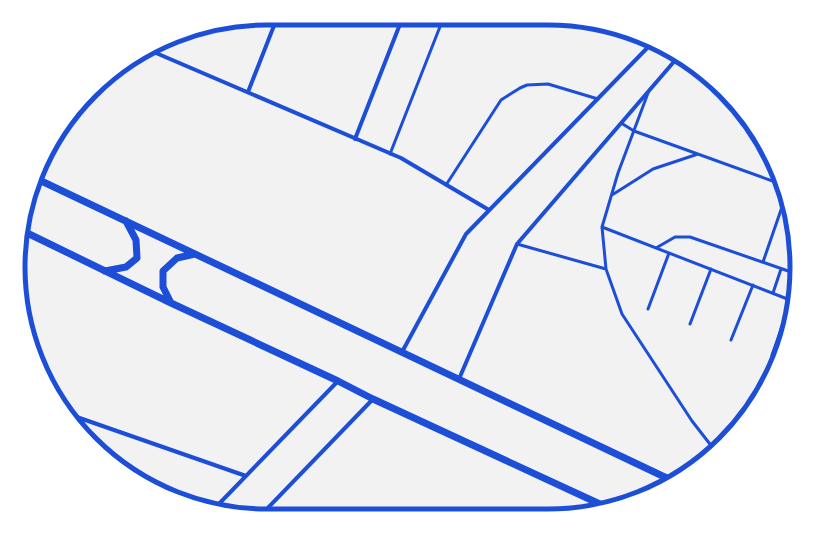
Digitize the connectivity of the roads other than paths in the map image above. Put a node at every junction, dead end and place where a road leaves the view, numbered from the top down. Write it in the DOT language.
graph roads {
  1 [pos="274,25"];
  2 [pos="400,25"];
  3 [pos="441,25"];
  4 [pos="648,47"];
  5 [pos="155,52"];
  6 [pos="675,61"];
  7 [pos="650,89"];
  8 [pos="248,92"];
  9 [pos="598,99"];
  10 [pos="621,123"];
  11 [pos="634,131"];
  12 [pos="356,139"];
  13 [pos="390,154"];
  14 [pos="698,154"];
  15 [pos="41,181"];
  16 [pos="775,182"];
  17 [pos="446,185"];
  18 [pos="612,195"];
  19 [pos="782,206"];
  20 [pos="489,210"];
  21 [pos="126,221"];
  22 [pos="602,227"];
  23 [pos="27,233"];
  24 [pos="518,244"];
  25 [pos="656,248"];
  26 [pos="669,253"];
  27 [pos="195,254"];
  28 [pos="763,262"];
  29 [pos="606,269"];
  30 [pos="711,269"];
  31 [pos="781,269"];
  32 [pos="104,271"];
  33 [pos="790,272"];
  34 [pos="753,285"];
  35 [pos="773,293"];
  36 [pos="788,299"];
  37 [pos="171,303"];
  38 [pos="648,309"];
  39 [pos="783,323"];
  40 [pos="690,324"];
  41 [pos="731,340"];
  42 [pos="402,352"];
  43 [pos="772,355"];
  44 [pos="459,379"];
  45 [pos="338,382"];
  46 [pos="373,399"];
  47 [pos="78,417"];
  48 [pos="711,446"];
  49 [pos="246,476"];
  50 [pos="667,478"];
  51 [pos="598,503"];
  52 [pos="219,504"];
  53 [pos="267,509"];
  1 -- 8 [label="street"];
  2 -- 12 [label="street"];
  3 -- 13 [label="lane"];
  4 -- 9 [label="street"];
  5 -- 8 [label="street"];
  6 -- 7 [label="street"];
  7 -- 10 [label="street"];
  7 -- 11 [label="lane"];
  8 -- 12 [label="street"];
  9 -- 17 [label="lane"];
  9 -- 20 [label="street"];
  10 -- 11 [label="lane"];
  10 -- 24 [label="street"];
  11 -- 14 [label="lane"];
  11 -- 18 [label="lane"];
  12 -- 13 [label="street"];
  13 -- 17 [label="street"];
  14 -- 16 [label="lane"];
  14 -- 18 [label="lane"];
  15 -- 21 [label="street"];
  17 -- 20 [label="street"];
  18 -- 22 [label="lane"];
  19 -- 28 [label="lane"];
  20 -- 42 [label="street"];
  21 -- 27 [label="street"];
  21 -- 32 [label="street"];
  22 -- 25 [label="lane"];
  22 -- 29 [label="lane"];
  23 -- 32 [label="street"];
  24 -- 29 [label="lane"];
  24 -- 44 [label="street"];
  25 -- 26 [label="lane"];
  25 -- 28 [label="lane"];
  26 -- 30 [label="lane"];
  26 -- 38 [label="lane"];
  27 -- 37 [label="street"];
  27 -- 42 [label="street"];
  28 -- 31 [label="lane"];
  29 -- 48 [label="lane"];
  30 -- 34 [label="lane"];
  30 -- 40 [label="lane"];
  31 -- 33 [label="lane"];
  31 -- 35 [label="lane"];
  32 -- 37 [label="street"];
  34 -- 35 [label="lane"];
  34 -- 41 [label="lane"];
  35 -- 36 [label="lane"];
  37 -- 45 [label="street"];
  39 -- 43 [label="lane"];
  42 -- 44 [label="street"];
  44 -- 50 [label="street"];
  45 -- 46 [label="street"];
  45 -- 49 [label="street"];
  46 -- 51 [label="street"];
  46 -- 53 [label="street"];
  47 -- 49 [label="street"];
  49 -- 52 [label="street"];
}
